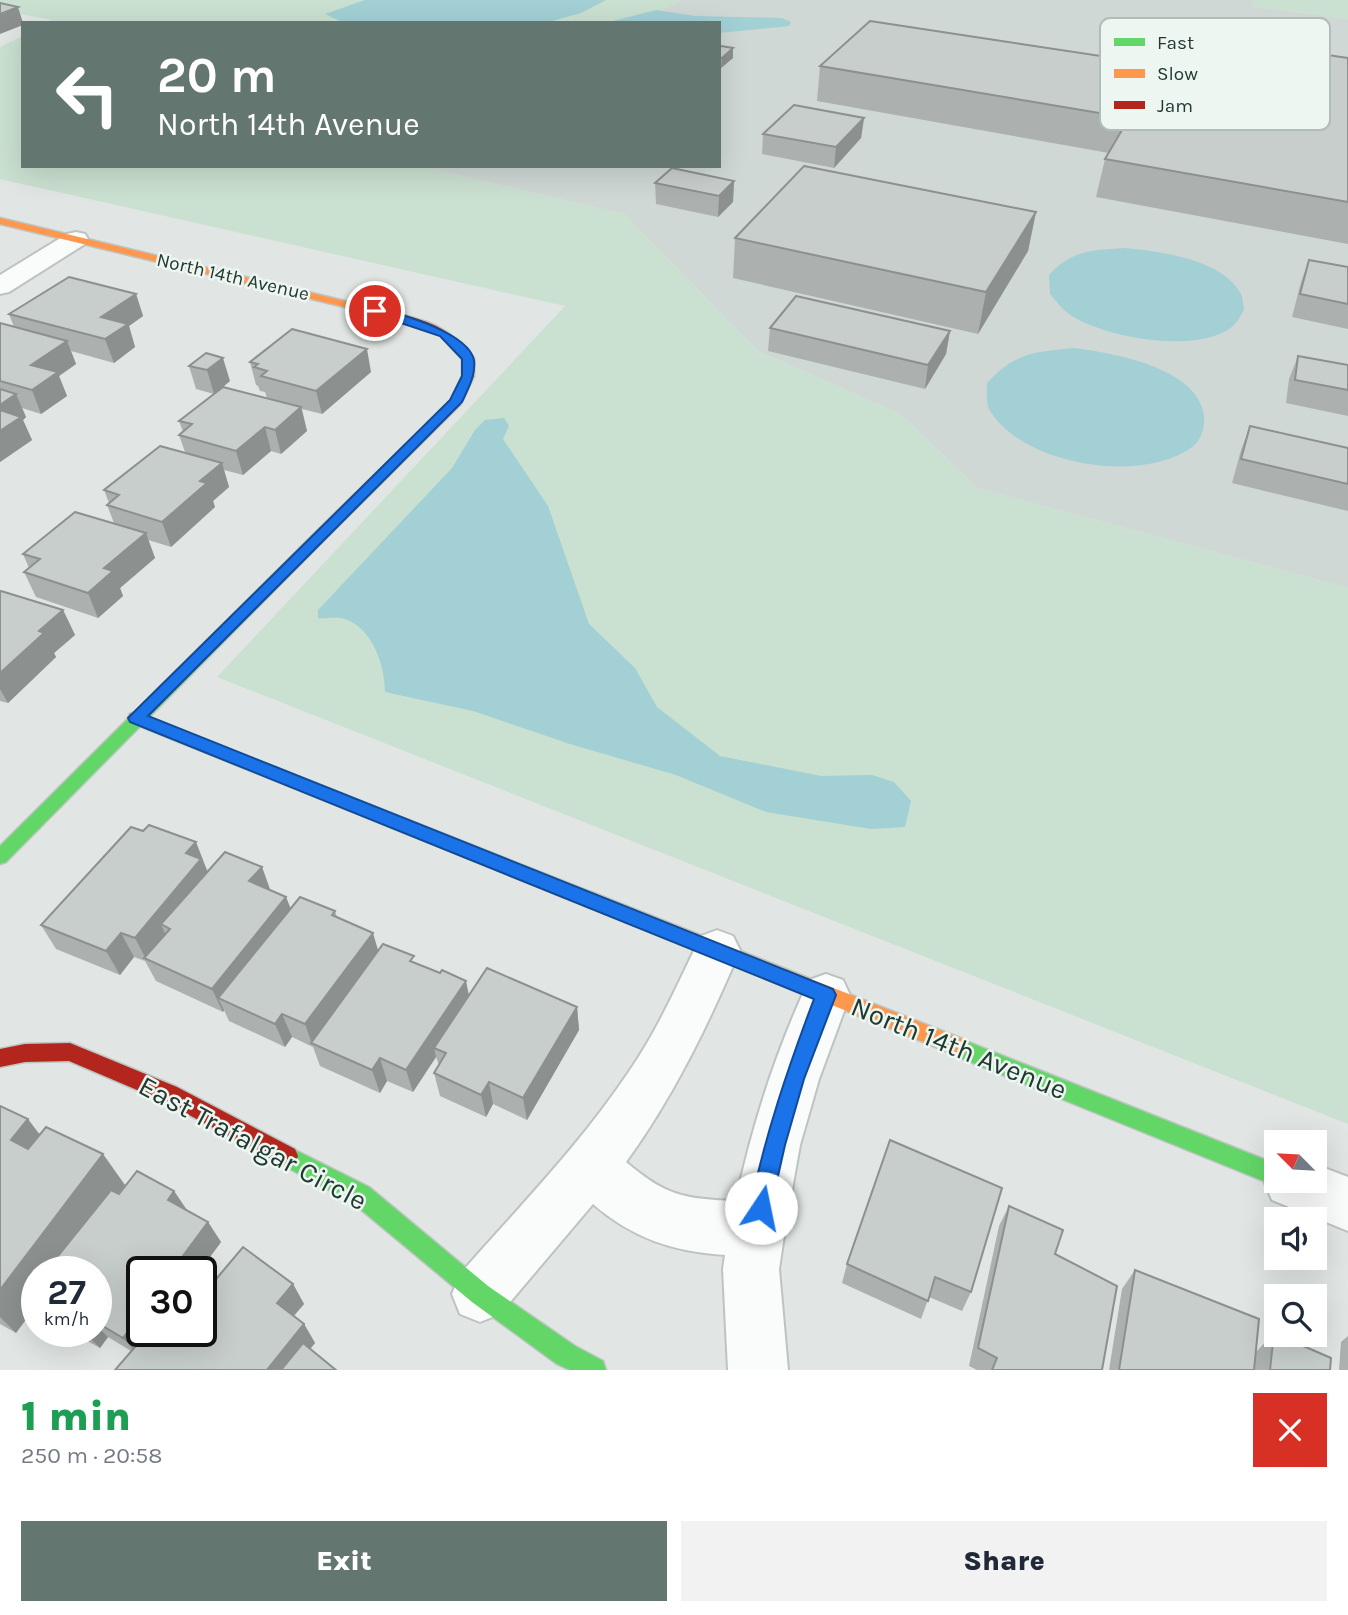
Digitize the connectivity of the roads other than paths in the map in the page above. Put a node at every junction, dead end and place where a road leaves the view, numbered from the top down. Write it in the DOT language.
graph roads {
  1 [pos="0,221"];
  2 [pos="76,239"];
  3 [pos="0,286"];
  4 [pos="136,718"];
  5 [pos="0,857"];
  6 [pos="717,950"];
  7 [pos="826,995"];
  8 [pos="0,1058"];
  9 [pos="589,1165"];
  10 [pos="1264,1170"];
  11 [pos="1323,1194"];
  12 [pos="1348,1204"];
  13 [pos="757,1229"];
  14 [pos="480,1294"];
  15 [pos="594,1370"];
  16 [pos="758,1370"];
  1 -- 2 [label="street, North 14th Avenue"];
  2 -- 3 [label="street"];
  2 -- 4 [label="street, North 14th Avenue"];
  4 -- 5 [label="street"];
  4 -- 6 [label="street, North 14th Avenue"];
  6 -- 7 [label="street, North 14th Avenue"];
  6 -- 9 [label="street"];
  7 -- 10 [label="street, North 14th Avenue"];
  7 -- 13 [label="street"];
  8 -- 14 [label="street, East Trafalgar Circle"];
  9 -- 13 [label="street"];
  9 -- 14 [label="street"];
  11 -- 12 [label="street"];
  13 -- 16 [label="street"];
  14 -- 15 [label="street, East Trafalgar Circle"];
}
